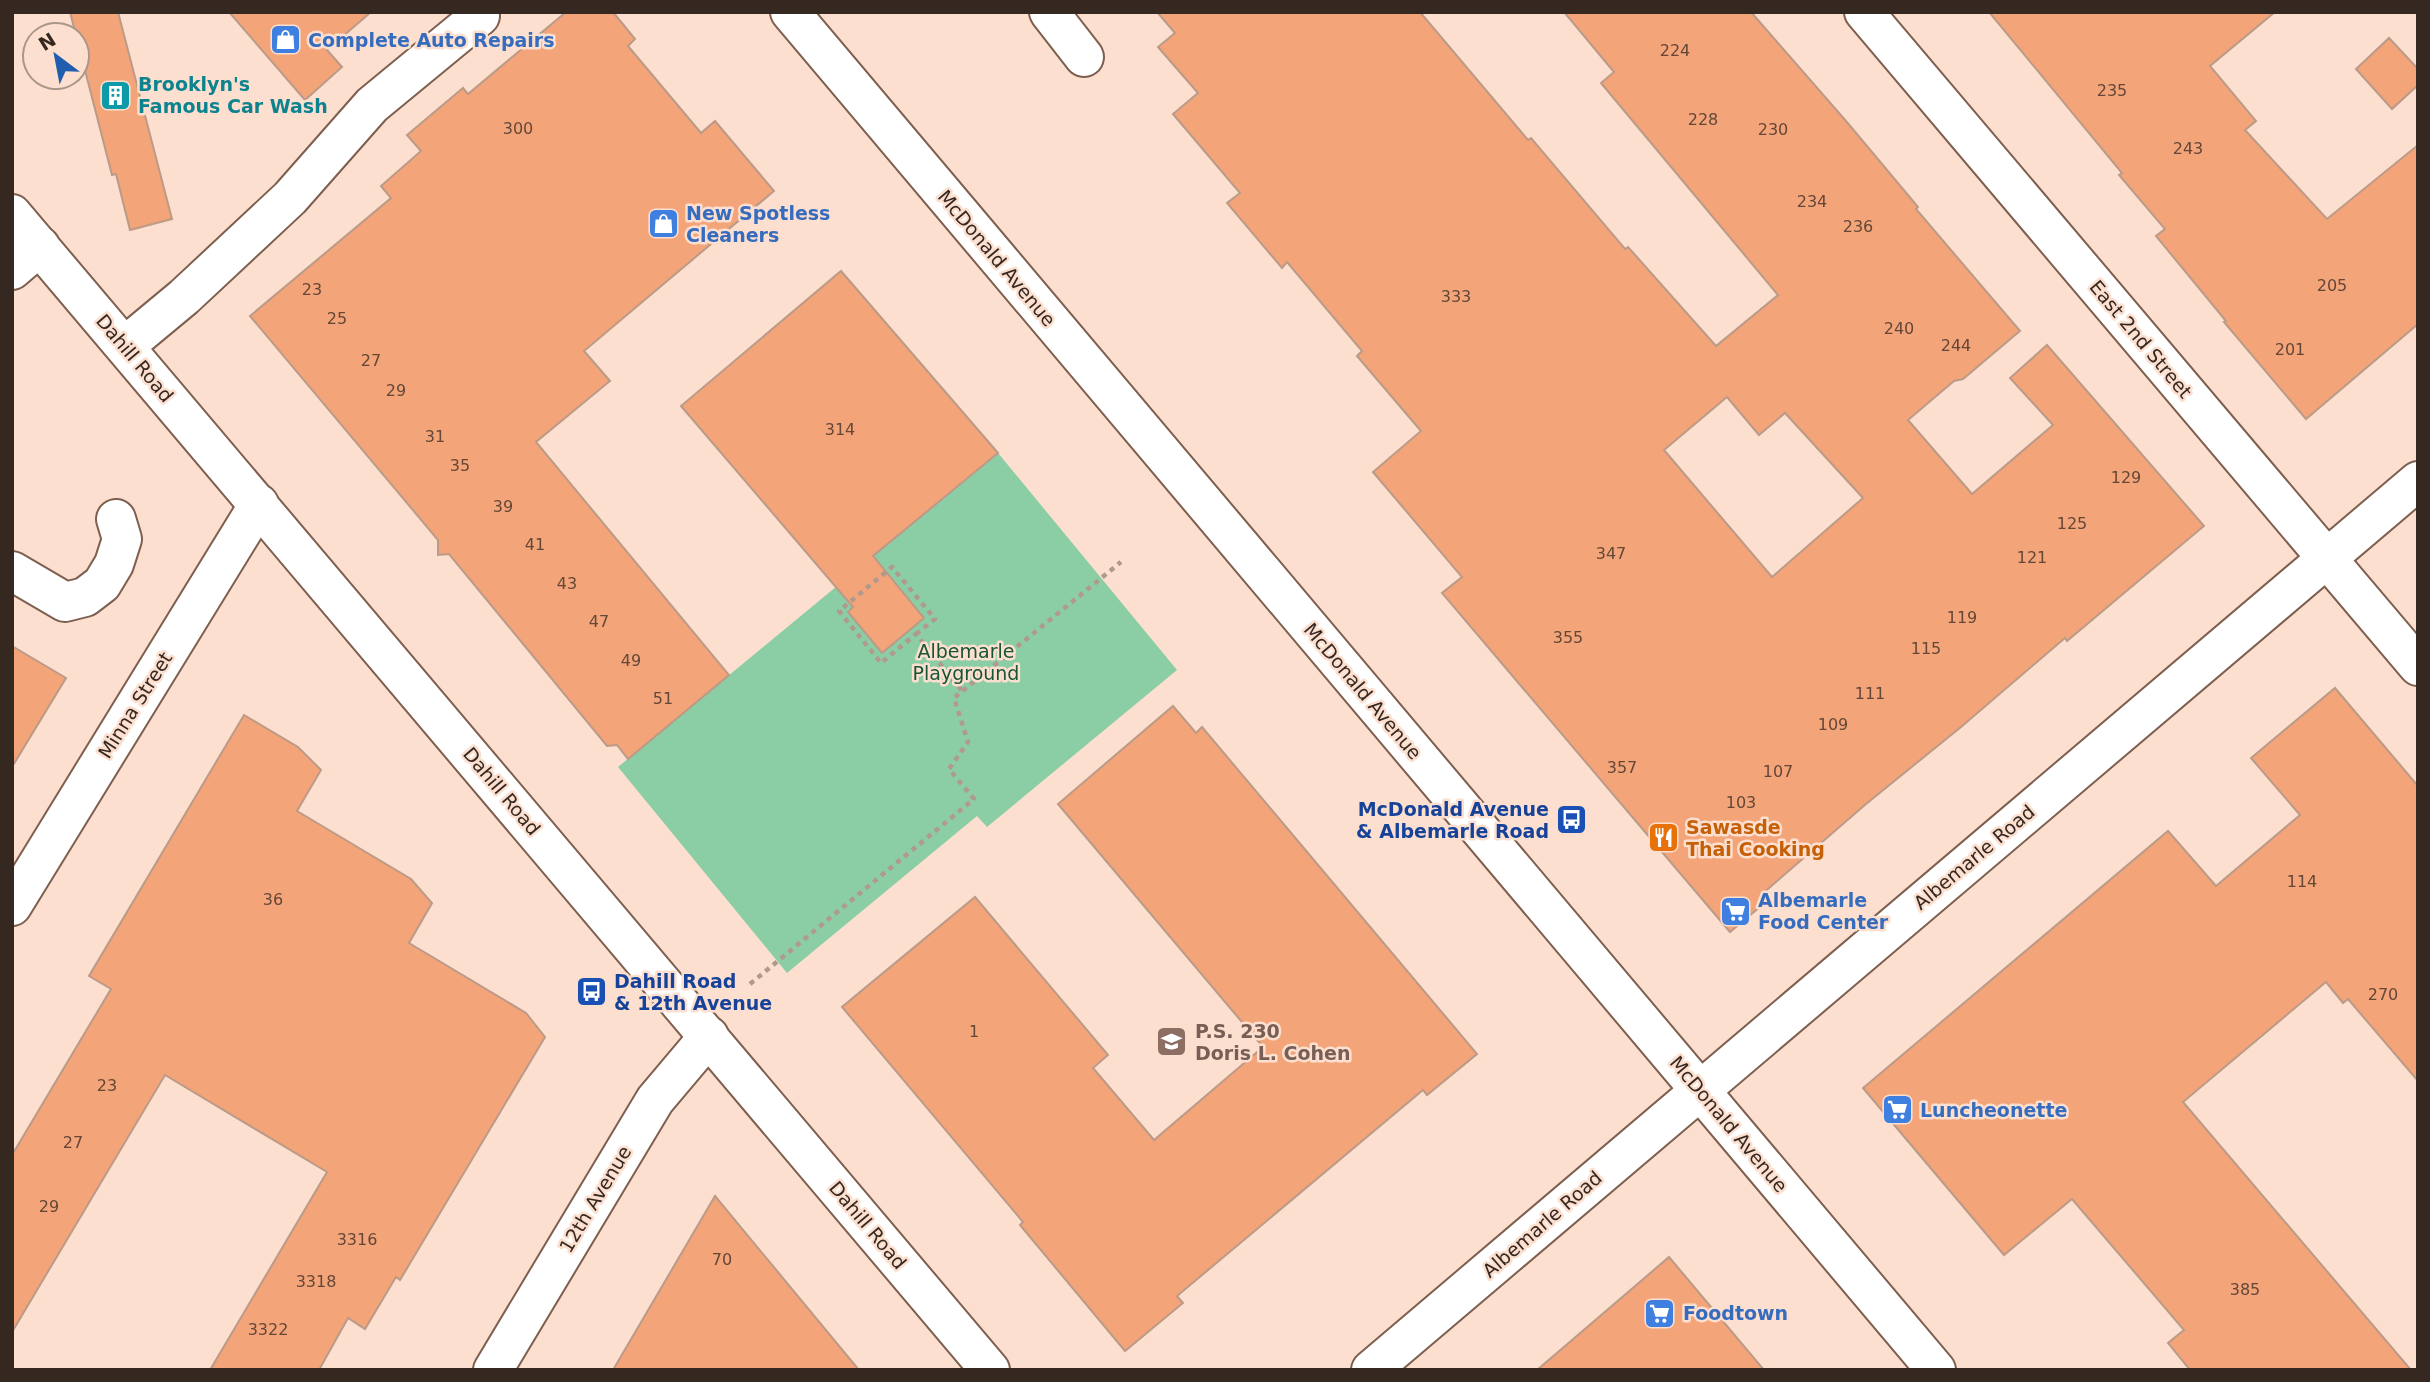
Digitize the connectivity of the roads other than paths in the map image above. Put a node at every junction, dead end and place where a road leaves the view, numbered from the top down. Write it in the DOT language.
graph roads {
  1 [pos="790,12"];
  2 [pos="1049,12"];
  3 [pos="1864,12"];
  4 [pos="480,16"];
  5 [pos="1084,57"];
  6 [pos="12,214"];
  7 [pos="26,258"];
  8 [pos="125,346"];
  9 [pos="2418,481"];
  10 [pos="259,504"];
  11 [pos="116,519"];
  12 [pos="2327,558"];
  13 [pos="12,571"];
  14 [pos="2418,666"];
  15 [pos="12,906"];
  16 [pos="709,1036"];
  17 [pos="1699,1089"];
  18 [pos="493,1370"];
  19 [pos="990,1370"];
  20 [pos="1371,1370"];
  21 [pos="1936,1370"];
  1 -- 17 [label="street, McDonald Avenue"];
  2 -- 5 [label="street"];
  3 -- 12 [label="street, East 2nd Street"];
  4 -- 8 [label="street"];
  6 -- 7 [label="street, Dahill Road"];
  7 -- 8 [label="street, Dahill Road"];
  8 -- 10 [label="street, Dahill Road"];
  9 -- 12 [label="street, Albemarle Road"];
  10 -- 15 [label="street, Minna Street"];
  10 -- 16 [label="street, Dahill Road"];
  11 -- 13 [label="street"];
  12 -- 14 [label="street, East 2nd Street"];
  12 -- 17 [label="street, Albemarle Road"];
  16 -- 18 [label="street, 12th Avenue"];
  16 -- 19 [label="street, Dahill Road"];
  17 -- 20 [label="street, Albemarle Road"];
  17 -- 21 [label="street, McDonald Avenue"];
}
